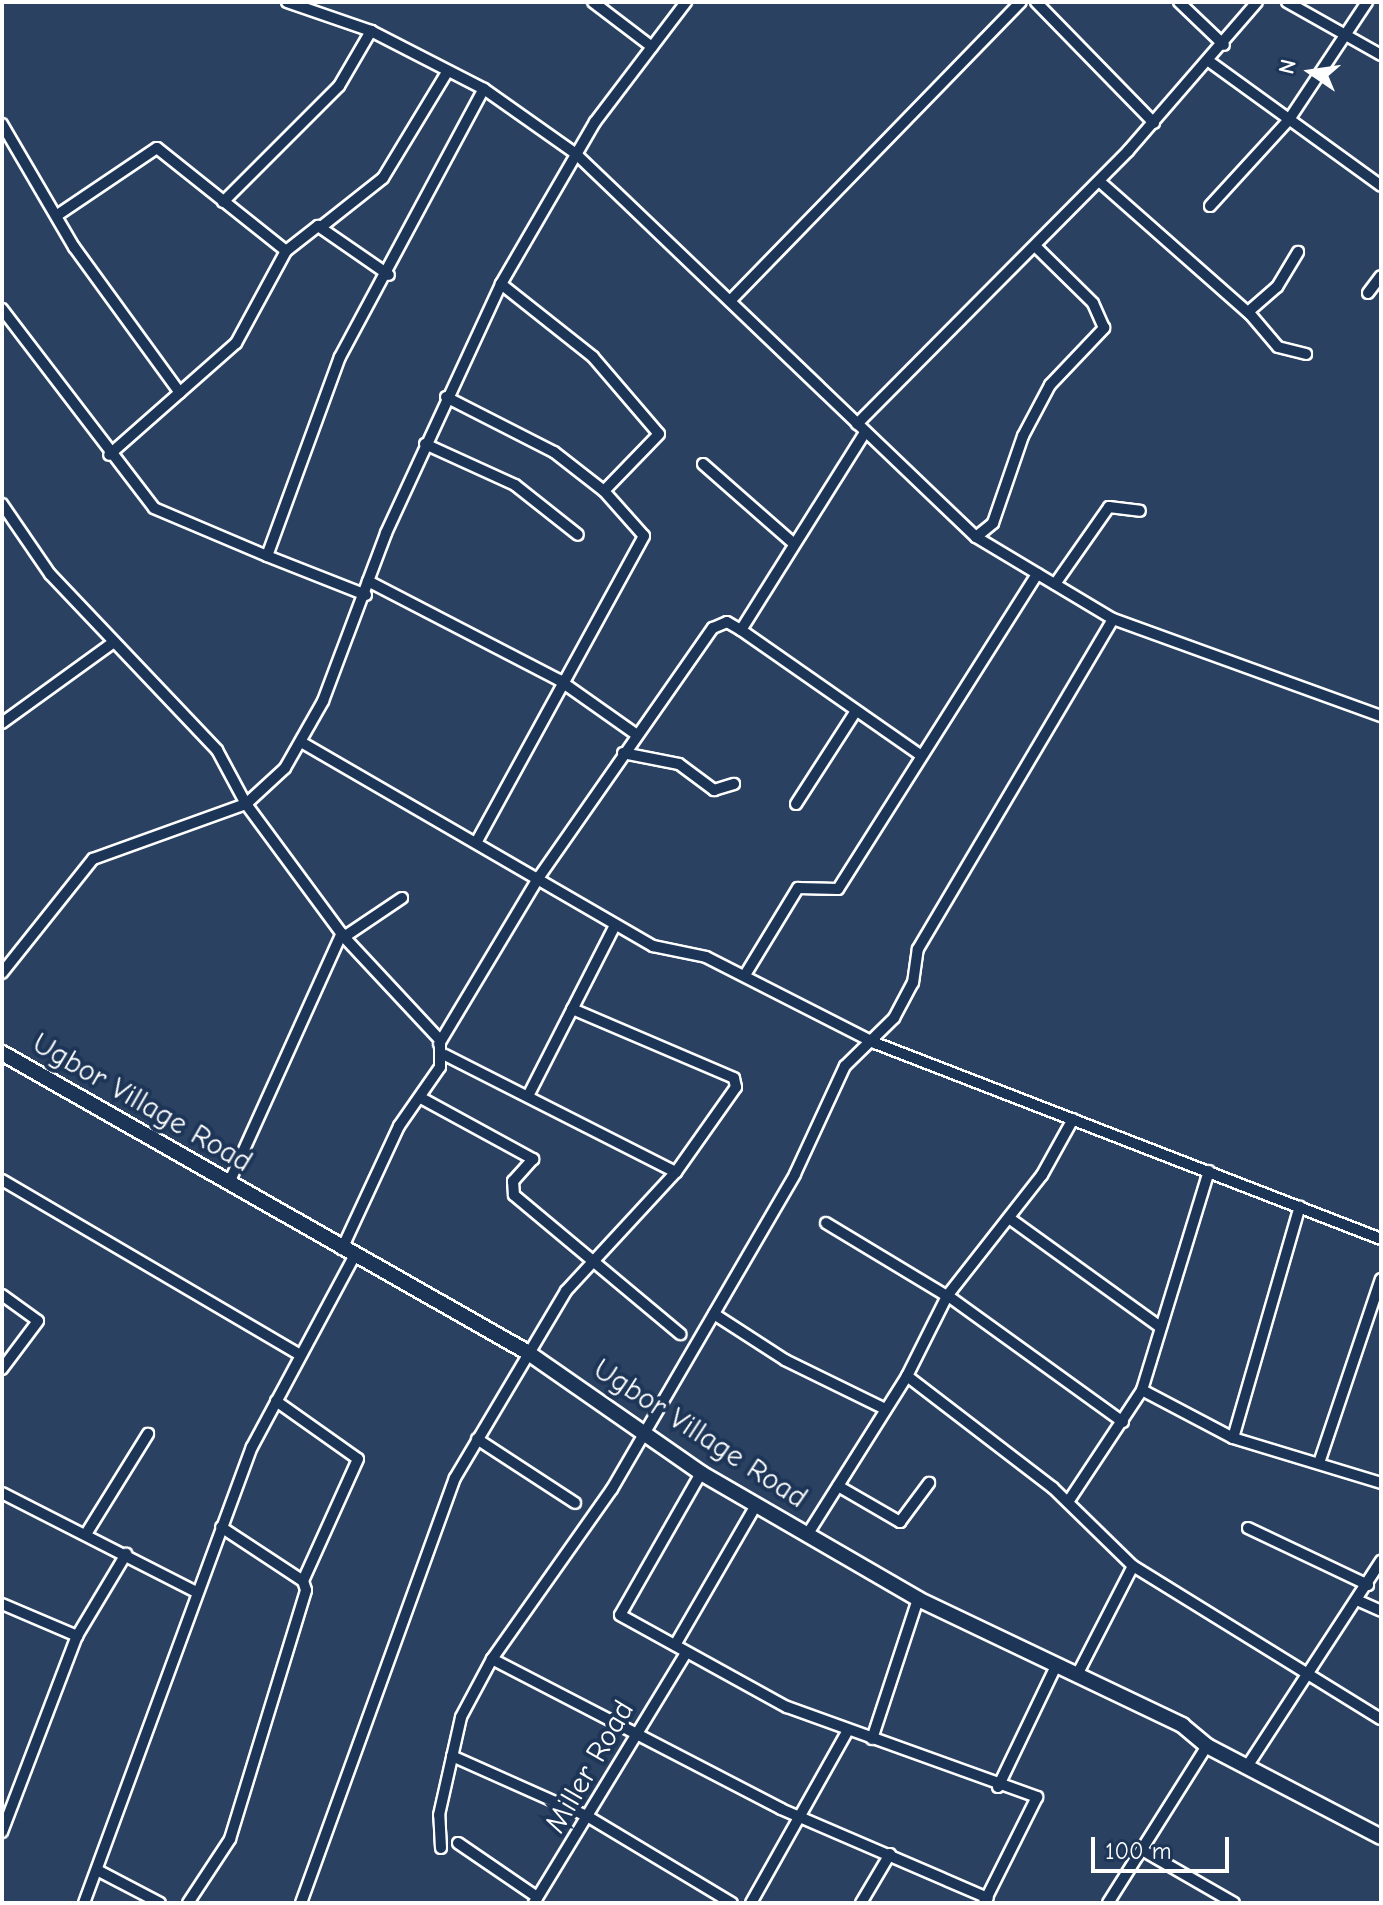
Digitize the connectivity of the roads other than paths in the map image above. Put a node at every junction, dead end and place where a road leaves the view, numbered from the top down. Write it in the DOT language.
graph roads {
  1 [pos="287,2"];
  2 [pos="593,2"];
  3 [pos="686,2"];
  4 [pos="1021,2"];
  5 [pos="1036,2"];
  6 [pos="1179,2"];
  7 [pos="1257,2"];
  8 [pos="1287,2"];
  9 [pos="1367,2"];
  10 [pos="371,31"];
  11 [pos="1347,35"];
  12 [pos="1224,45"];
  13 [pos="652,47"];
  14 [pos="1381,55"];
  15 [pos="1210,62"];
  16 [pos="446,74"];
  17 [pos="484,89"];
  18 [pos="1288,121"];
  19 [pos="1154,123"];
  20 [pos="2,124"];
  21 [pos="576,154"];
  22 [pos="1099,181"];
  23 [pos="1381,186"];
  24 [pos="223,202"];
  25 [pos="1210,206"];
  26 [pos="59,214"];
  27 [pos="321,227"];
  28 [pos="1036,247"];
  29 [pos="286,251"];
  30 [pos="1298,252"];
  31 [pos="389,275"];
  32 [pos="1381,276"];
  33 [pos="501,284"];
  34 [pos="1368,293"];
  35 [pos="730,301"];
  36 [pos="2,309"];
  37 [pos="1248,312"];
  38 [pos="1306,354"];
  39 [pos="180,393"];
  40 [pos="446,397"];
  41 [pos="861,428"];
  42 [pos="425,444"];
  43 [pos="109,455"];
  44 [pos="703,464"];
  45 [pos="604,491"];
  46 [pos="2,504"];
  47 [pos="1140,511"];
  48 [pos="578,535"];
  49 [pos="976,537"];
  50 [pos="794,544"];
  51 [pos="267,556"];
  52 [pos="1037,574"];
  53 [pos="368,581"];
  54 [pos="1055,584"];
  55 [pos="366,595"];
  56 [pos="1113,619"];
  57 [pos="741,630"];
  58 [pos="114,642"];
  59 [pos="559,680"];
  60 [pos="854,714"];
  61 [pos="1381,716"];
  62 [pos="2,723"];
  63 [pos="637,735"];
  64 [pos="301,742"];
  65 [pos="623,753"];
  66 [pos="919,754"];
  67 [pos="734,784"];
  68 [pos="246,804"];
  69 [pos="796,804"];
  70 [pos="477,841"];
  71 [pos="539,877"];
  72 [pos="402,898"];
  73 [pos="614,927"];
  74 [pos="343,935"];
  75 [pos="2,973"];
  76 [pos="745,975"];
  77 [pos="572,1009"];
  78 [pos="875,1043"];
  79 [pos="442,1050"];
  80 [pos="2,1053"];
  81 [pos="529,1094"];
  82 [pos="421,1098"];
  83 [pos="1073,1119"];
  84 [pos="1209,1171"];
  85 [pos="676,1172"];
  86 [pos="2,1180"];
  87 [pos="229,1183"];
  88 [pos="1300,1206"];
  89 [pos="1009,1218"];
  90 [pos="826,1223"];
  91 [pos="1381,1239"];
  92 [pos="348,1253"];
  93 [pos="595,1260"];
  94 [pos="1381,1279"];
  95 [pos="2,1295"];
  96 [pos="949,1297"];
  97 [pos="714,1314"];
  98 [pos="1159,1326"];
  99 [pos="680,1334"];
  100 [pos="527,1352"];
  101 [pos="300,1355"];
  102 [pos="2,1369"];
  103 [pos="907,1376"];
  104 [pos="1142,1390"];
  105 [pos="276,1401"];
  106 [pos="885,1409"];
  107 [pos="1123,1422"];
  108 [pos="148,1434"];
  109 [pos="643,1434"];
  110 [pos="1233,1438"];
  111 [pos="477,1439"];
  112 [pos="1319,1463"];
  113 [pos="701,1473"];
  114 [pos="929,1483"];
  115 [pos="1381,1483"];
  116 [pos="838,1486"];
  117 [pos="2,1493"];
  118 [pos="1068,1502"];
  119 [pos="575,1503"];
  120 [pos="756,1505"];
  121 [pos="221,1527"];
  122 [pos="1248,1528"];
  123 [pos="86,1534"];
  124 [pos="807,1535"];
  125 [pos="126,1554"];
  126 [pos="1381,1561"];
  127 [pos="1133,1566"];
  128 [pos="303,1581"];
  129 [pos="1368,1585"];
  130 [pos="196,1592"];
  131 [pos="918,1599"];
  132 [pos="1359,1601"];
  133 [pos="2,1604"];
  134 [pos="1381,1611"];
  135 [pos="77,1636"];
  136 [pos="675,1645"];
  137 [pos="686,1653"];
  138 [pos="492,1659"];
  139 [pos="1057,1664"];
  140 [pos="1078,1673"];
  141 [pos="1304,1678"];
  142 [pos="1381,1719"];
  143 [pos="848,1730"];
  144 [pos="639,1732"];
  145 [pos="872,1739"];
  146 [pos="1207,1746"];
  147 [pos="452,1756"];
  148 [pos="1248,1765"];
  149 [pos="998,1787"];
  150 [pos="587,1816"];
  151 [pos="802,1818"];
  152 [pos="2,1832"];
  153 [pos="1381,1837"];
  154 [pos="458,1843"];
  155 [pos="441,1848"];
  156 [pos="1142,1850"];
  157 [pos="890,1854"];
  158 [pos="97,1870"];
  159 [pos="535,1900"];
  160 [pos="986,1900"];
  161 [pos="84,1903"];
  162 [pos="160,1903"];
  163 [pos="188,1903"];
  164 [pos="301,1903"];
  165 [pos="732,1903"];
  166 [pos="751,1903"];
  167 [pos="861,1903"];
  168 [pos="1108,1903"];
  169 [pos="1234,1903"];
  1 -- 10 [label="street"];
  2 -- 13 [label="street"];
  3 -- 13 [label="street"];
  4 -- 35 [label="street"];
  5 -- 19 [label="street"];
  6 -- 12 [label="street"];
  7 -- 12 [label="street"];
  8 -- 11 [label="street"];
  9 -- 11 [label="street"];
  10 -- 16 [label="street"];
  10 -- 24 [label="street"];
  11 -- 14 [label="street"];
  11 -- 18 [label="street"];
  12 -- 15 [label="street"];
  13 -- 21 [label="street"];
  15 -- 18 [label="street"];
  15 -- 19 [label="street"];
  16 -- 17 [label="street"];
  16 -- 27 [label="street"];
  17 -- 21 [label="street"];
  17 -- 31 [label="street"];
  18 -- 23 [label="street"];
  18 -- 25 [label="street"];
  19 -- 22 [label="street"];
  20 -- 26 [label="street"];
  21 -- 33 [label="street"];
  21 -- 35 [label="street"];
  22 -- 28 [label="street"];
  22 -- 37 [label="street"];
  24 -- 26 [label="street"];
  24 -- 29 [label="street"];
  26 -- 39 [label="street"];
  27 -- 29 [label="street"];
  27 -- 31 [label="street"];
  28 -- 41 [label="street"];
  28 -- 49 [label="street"];
  29 -- 39 [label="street"];
  30 -- 37 [label="street"];
  31 -- 51 [label="street"];
  32 -- 34 [label="street"];
  33 -- 40 [label="street"];
  33 -- 45 [label="street"];
  35 -- 41 [label="street"];
  36 -- 43 [label="street"];
  37 -- 38 [label="street"];
  39 -- 43 [label="street"];
  40 -- 42 [label="street"];
  40 -- 45 [label="street"];
  41 -- 49 [label="street"];
  41 -- 50 [label="street"];
  42 -- 48 [label="street"];
  42 -- 53 [label="street"];
  43 -- 51 [label="street"];
  44 -- 50 [label="street"];
  45 -- 59 [label="street"];
  46 -- 58 [label="street"];
  47 -- 54 [label="street"];
  49 -- 52 [label="street"];
  50 -- 57 [label="street"];
  51 -- 55 [label="street"];
  52 -- 54 [label="street"];
  52 -- 66 [label="street"];
  53 -- 55 [label="street"];
  53 -- 59 [label="street"];
  54 -- 56 [label="street"];
  55 -- 64 [label="street"];
  56 -- 61 [label="street"];
  56 -- 78 [label="street"];
  57 -- 60 [label="street"];
  57 -- 63 [label="street"];
  58 -- 62 [label="street"];
  58 -- 68 [label="street"];
  59 -- 63 [label="street"];
  59 -- 70 [label="street"];
  60 -- 66 [label="street"];
  60 -- 69 [label="street"];
  63 -- 65 [label="street"];
  64 -- 68 [label="street"];
  64 -- 70 [label="street"];
  65 -- 67 [label="street"];
  65 -- 71 [label="street"];
  66 -- 76 [label="street"];
  68 -- 74 [label="street"];
  68 -- 75 [label="street"];
  70 -- 71 [label="street"];
  71 -- 73 [label="street"];
  71 -- 79 [label="street"];
  72 -- 74 [label="street"];
  73 -- 76 [label="street"];
  73 -- 77 [label="street"];
  74 -- 79 [label="street"];
  74 -- 87 [label="street"];
  76 -- 78 [label="street"];
  77 -- 81 [label="street"];
  77 -- 85 [label="street"];
  78 -- 83 [label="street"];
  78 -- 97 [label="street"];
  79 -- 81 [label="street"];
  79 -- 82 [label="street"];
  80 -- 87 [label="street, Ugbor Village Road"];
  81 -- 85 [label="street"];
  82 -- 92 [label="street"];
  82 -- 93 [label="street"];
  83 -- 84 [label="street"];
  83 -- 89 [label="street"];
  84 -- 88 [label="street"];
  84 -- 98 [label="street"];
  85 -- 93 [label="street"];
  86 -- 101 [label="street"];
  87 -- 92 [label="street, Ugbor Village Road"];
  88 -- 91 [label="street"];
  88 -- 110 [label="street"];
  89 -- 96 [label="street"];
  89 -- 98 [label="street"];
  90 -- 96 [label="street"];
  92 -- 100 [label="street, Ugbor Village Road"];
  92 -- 101 [label="street"];
  93 -- 99 [label="street"];
  93 -- 100 [label="street"];
  94 -- 112 [label="street"];
  95 -- 102 [label="street"];
  96 -- 103 [label="street"];
  96 -- 107 [label="street"];
  97 -- 106 [label="street"];
  97 -- 109 [label="street"];
  98 -- 104 [label="street"];
  100 -- 109 [label="street, Ugbor Village Road"];
  100 -- 111 [label="street"];
  101 -- 105 [label="street"];
  103 -- 106 [label="street"];
  103 -- 118 [label="street"];
  104 -- 107 [label="street"];
  104 -- 110 [label="street"];
  105 -- 121 [label="street"];
  105 -- 128 [label="street"];
  106 -- 116 [label="street"];
  107 -- 118 [label="street"];
  108 -- 123 [label="street"];
  109 -- 113 [label="street, Ugbor Village Road"];
  109 -- 138 [label="street"];
  110 -- 112 [label="street"];
  111 -- 119 [label="street"];
  111 -- 164 [label="street"];
  112 -- 115 [label="street"];
  113 -- 120 [label="street, Ugbor Village Road"];
  113 -- 136 [label="street"];
  114 -- 116 [label="street"];
  116 -- 124 [label="street"];
  117 -- 123 [label="street"];
  118 -- 127 [label="street"];
  120 -- 124 [label="street, Ugbor Village Road"];
  120 -- 136 [label="street"];
  121 -- 128 [label="street"];
  121 -- 130 [label="street"];
  122 -- 129 [label="street"];
  123 -- 125 [label="street"];
  124 -- 131 [label="street, Ugbor Village Road"];
  125 -- 130 [label="street"];
  125 -- 135 [label="street"];
  126 -- 129 [label="street"];
  127 -- 140 [label="street"];
  127 -- 141 [label="street"];
  128 -- 163 [label="street"];
  129 -- 132 [label="street"];
  130 -- 158 [label="street"];
  131 -- 139 [label="street, Ugbor Village Road"];
  131 -- 145 [label="street"];
  132 -- 134 [label="street"];
  132 -- 141 [label="street"];
  133 -- 135 [label="street"];
  135 -- 152 [label="street"];
  136 -- 137 [label="street"];
  137 -- 143 [label="street"];
  137 -- 144 [label="street, Miller Road"];
  138 -- 144 [label="street"];
  138 -- 147 [label="street"];
  139 -- 140 [label="street, Ugbor Village Road"];
  139 -- 149 [label="street"];
  140 -- 146 [label="street, Ugbor Village Road"];
  141 -- 142 [label="street"];
  141 -- 148 [label="street"];
  143 -- 145 [label="street"];
  143 -- 151 [label="street"];
  144 -- 150 [label="street, Miller Road"];
  144 -- 151 [label="street"];
  145 -- 149 [label="street"];
  146 -- 148 [label="street, Ugbor Village Road"];
  146 -- 156 [label="street"];
  147 -- 150 [label="street"];
  147 -- 155 [label="street"];
  148 -- 153 [label="street, Ugbor Village Road"];
  149 -- 160 [label="street"];
  150 -- 159 [label="street, Miller Road"];
  150 -- 165 [label="street"];
  151 -- 157 [label="street"];
  151 -- 166 [label="street"];
  154 -- 159 [label="street"];
  156 -- 168 [label="street"];
  156 -- 169 [label="street"];
  157 -- 160 [label="street"];
  157 -- 167 [label="street"];
  158 -- 161 [label="street"];
  158 -- 162 [label="street"];
}
